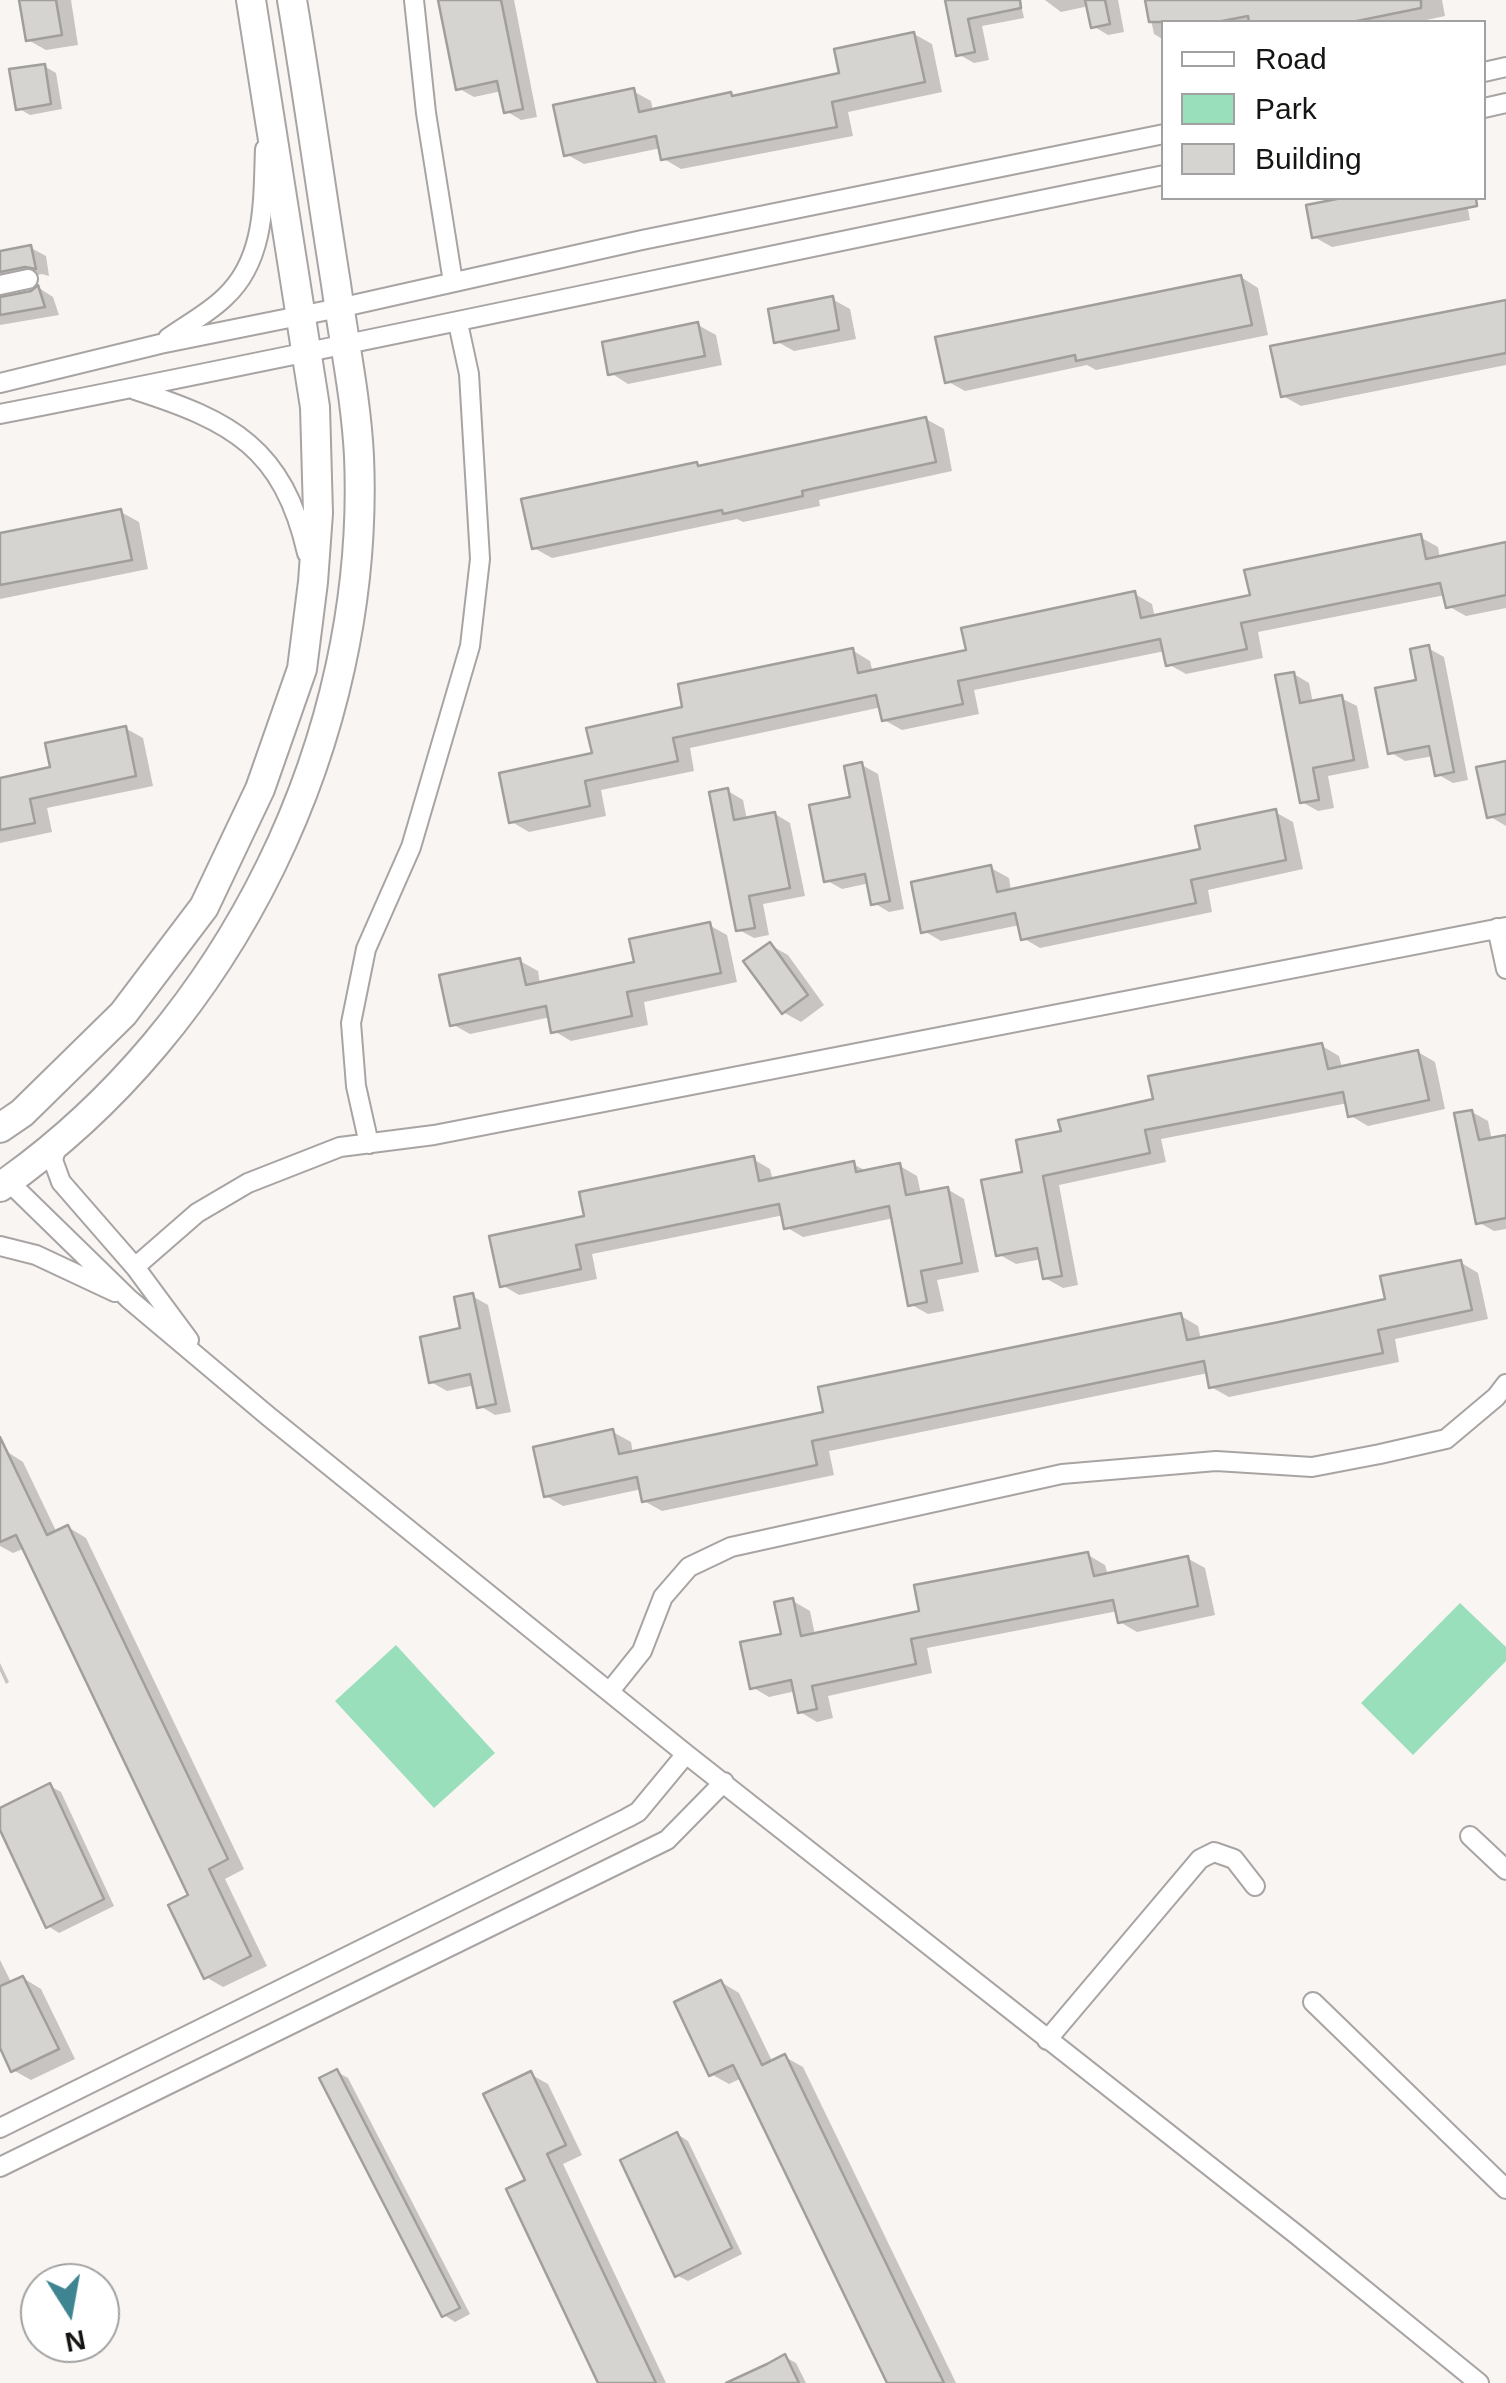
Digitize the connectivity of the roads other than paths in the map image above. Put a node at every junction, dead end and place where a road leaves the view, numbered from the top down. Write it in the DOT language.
graph roads {
  1 [pos="251,0"];
  2 [pos="292,0"];
  3 [pos="414,0"];
  4 [pos="267,98"];
  5 [pos="1161,135"];
  6 [pos="1161,176"];
  7 [pos="28,279"];
  8 [pos="452,282"];
  9 [pos="0,284"];
  10 [pos="339,308"];
  11 [pos="302,316"];
  12 [pos="458,324"];
  13 [pos="160,344"];
  14 [pos="346,344"];
  15 [pos="308,353"];
  16 [pos="0,383"];
  17 [pos="130,388"];
  18 [pos="0,414"];
  19 [pos="314,582"];
  20 [pos="1502,927"];
  21 [pos="1506,970"];
  22 [pos="0,1128"];
  23 [pos="58,1142"];
  24 [pos="369,1144"];
  25 [pos="4,1184"];
  26 [pos="0,1246"];
  27 [pos="136,1268"];
  28 [pos="129,1299"];
  29 [pos="204,1360"];
  30 [pos="1506,1384"];
  31 [pos="610,1691"];
  32 [pos="686,1754"];
  33 [pos="724,1782"];
  34 [pos="1470,1836"];
  35 [pos="1506,1870"];
  36 [pos="1256,1886"];
  37 [pos="1314,2002"];
  38 [pos="1047,2040"];
  39 [pos="0,2128"];
  40 [pos="0,2166"];
  41 [pos="1506,2189"];
  42 [pos="1479,2383"];
  1 -- 4 [label="main road"];
  2 -- 10 [label="main road"];
  3 -- 8 [label="street"];
  4 -- 11 [label="main road"];
  4 -- 13 [label="street"];
  5 -- 8 [label="street"];
  6 -- 12 [label="street"];
  7 -- 9 [label="street"];
  8 -- 10 [label="street"];
  10 -- 11 [label="street"];
  10 -- 14 [label="main road"];
  11 -- 13 [label="street"];
  11 -- 15 [label="main road"];
  12 -- 14 [label="street"];
  12 -- 24 [label="street"];
  13 -- 16 [label="street"];
  14 -- 15 [label="street"];
  14 -- 23 [label="main road"];
  15 -- 17 [label="street"];
  15 -- 19 [label="main road"];
  17 -- 18 [label="street"];
  17 -- 19 [label="street"];
  19 -- 22 [label="main road"];
  20 -- 21 [label="street"];
  20 -- 24 [label="street"];
  23 -- 25 [label="main road"];
  23 -- 27 [label="street"];
  24 -- 27 [label="street"];
  25 -- 28 [label="street"];
  26 -- 28 [label="street"];
  27 -- 29 [label="street"];
  28 -- 29 [label="street"];
  29 -- 31 [label="street"];
  30 -- 31 [label="street"];
  31 -- 32 [label="street"];
  32 -- 33 [label="street"];
  32 -- 39 [label="street"];
  33 -- 38 [label="street"];
  33 -- 40 [label="street"];
  34 -- 35 [label="street"];
  36 -- 38 [label="street"];
  37 -- 41 [label="street"];
  38 -- 42 [label="street"];
}
